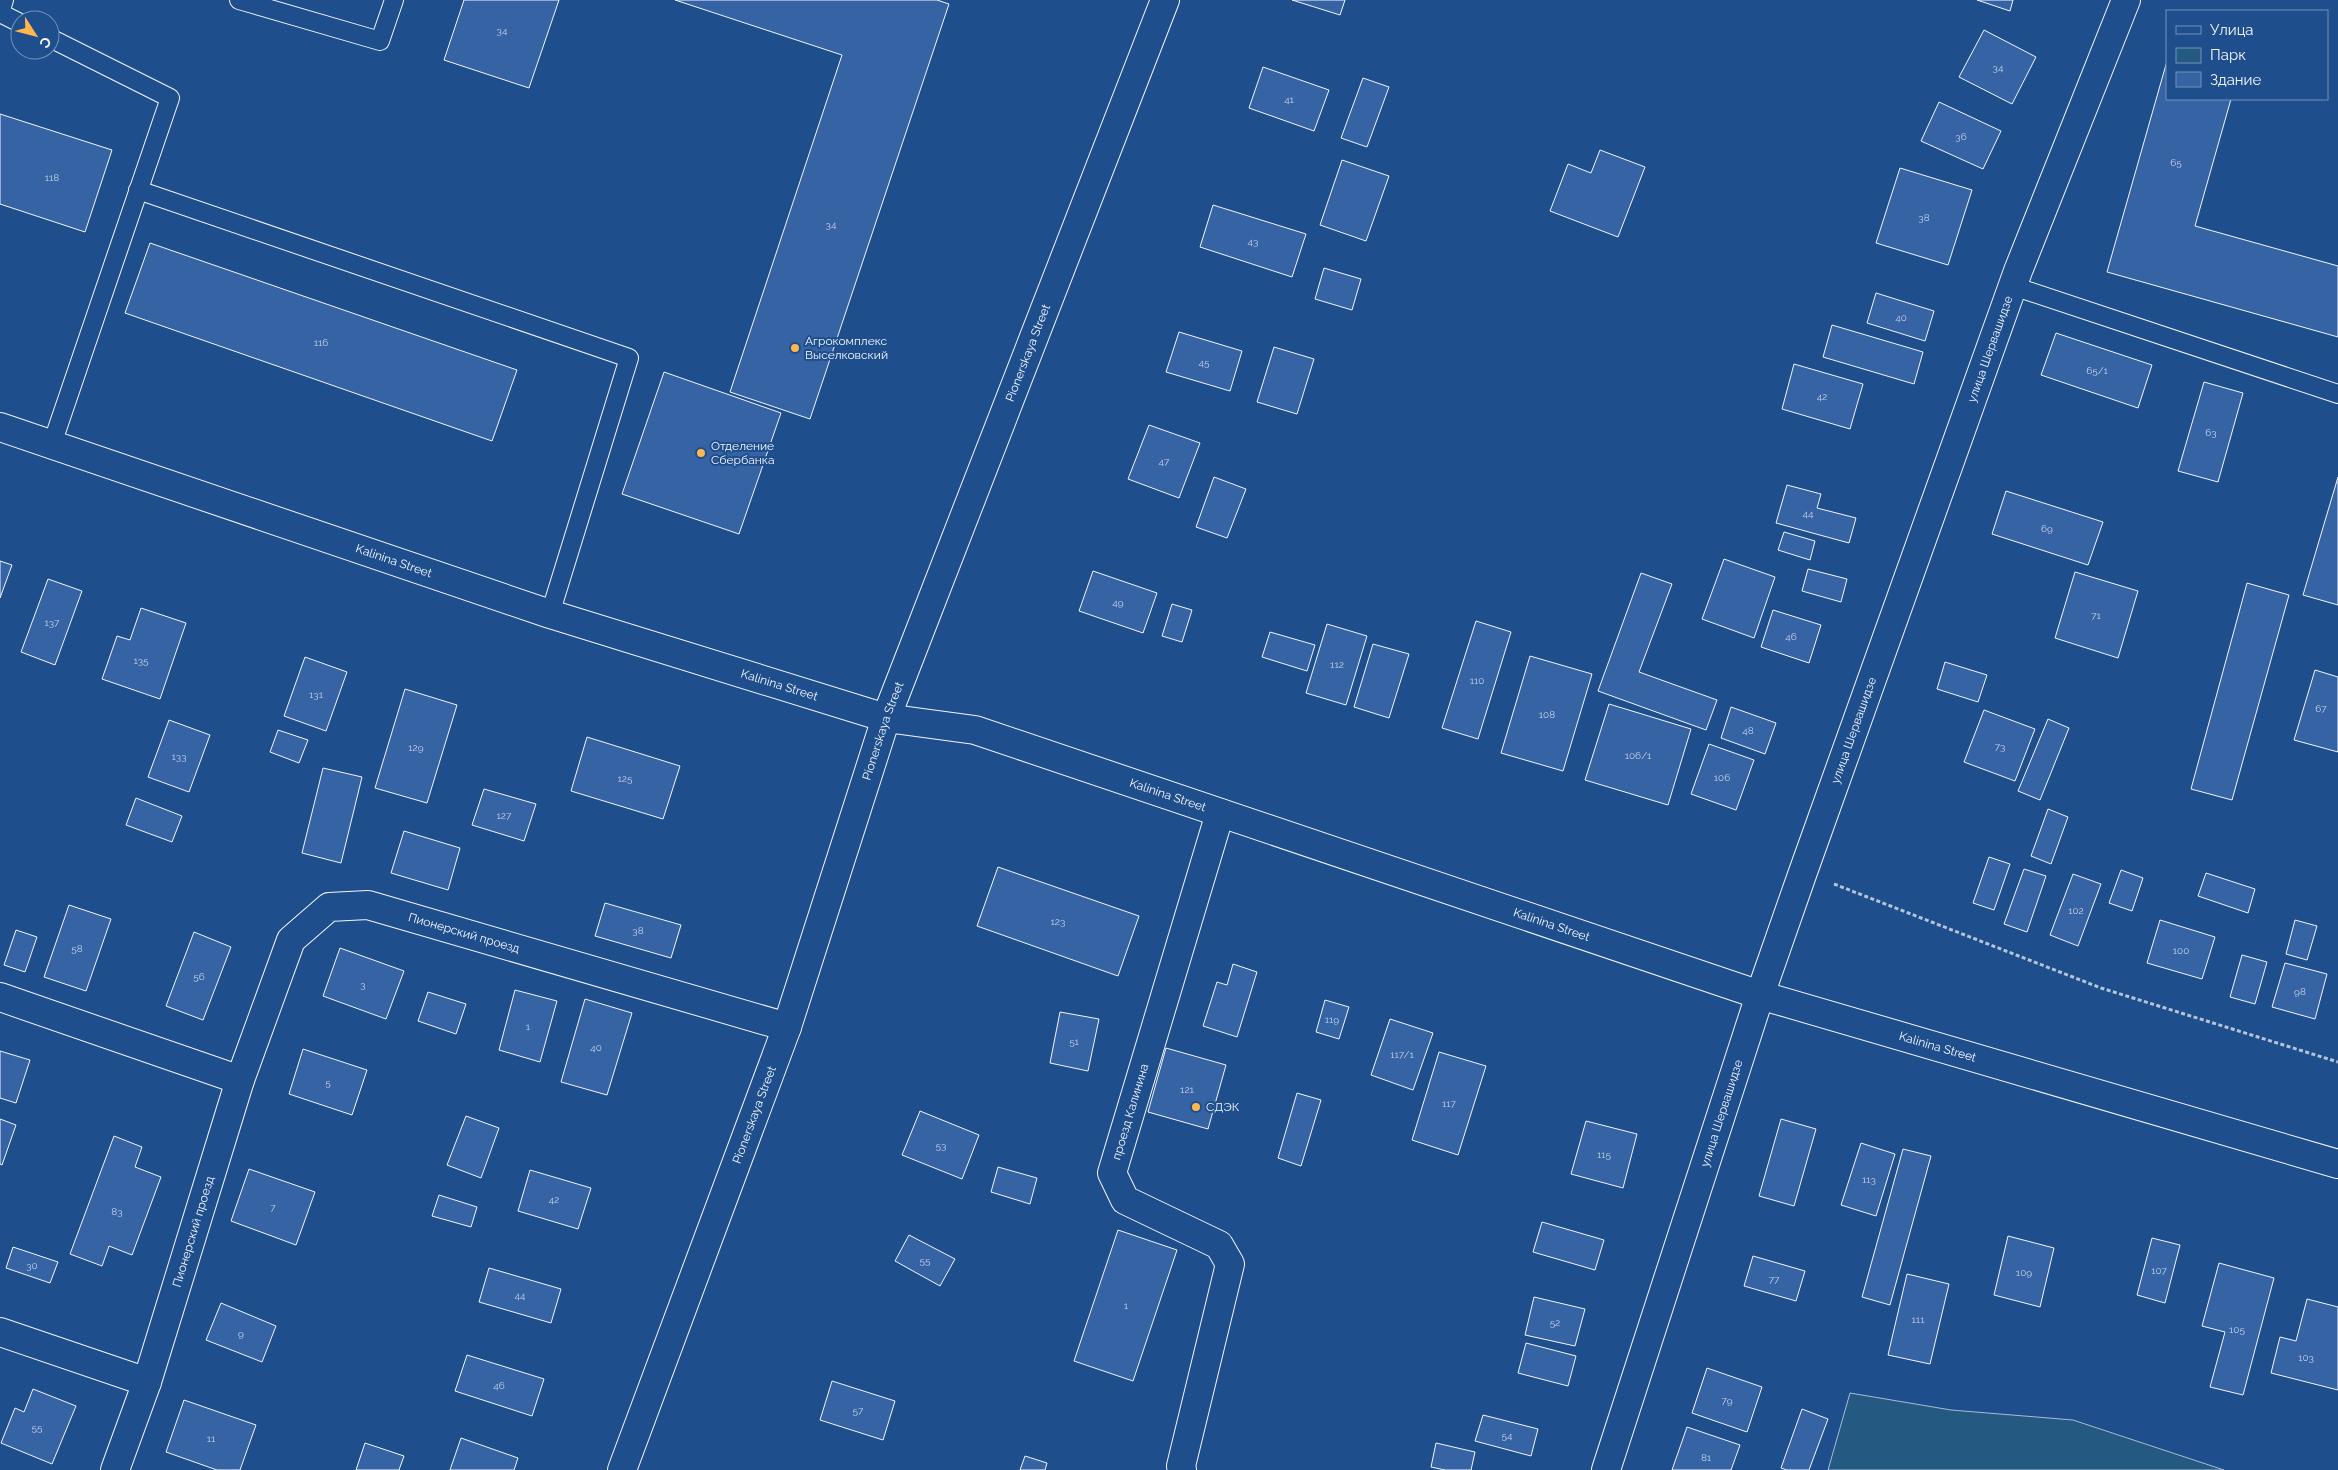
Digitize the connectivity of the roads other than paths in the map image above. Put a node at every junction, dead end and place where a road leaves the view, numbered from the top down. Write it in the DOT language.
graph roads {
  1 [pos="4,0"];
  2 [pos="239,0"];
  3 [pos="394,0"];
  4 [pos="1165,0"];
  5 [pos="2126,0"];
  6 [pos="10,18"];
  7 [pos="60,43"];
  8 [pos="138,190"];
  9 [pos="2013,286"];
  10 [pos="2338,394"];
  11 [pos="0,427"];
  12 [pos="52,444"];
  13 [pos="550,614"];
  14 [pos="886,718"];
  15 [pos="1220,813"];
  16 [pos="1760,995"];
  17 [pos="0,997"];
  18 [pos="787,1027"];
  19 [pos="240,1080"];
  20 [pos="2338,1164"];
  21 [pos="0,1332"];
  22 [pos="147,1382"];
  23 [pos="115,1470"];
  24 [pos="622,1470"];
  25 [pos="1182,1470"];
  26 [pos="1606,1470"];
  1 -- 6 [label="lane"];
  2 -- 3 [label="lane"];
  4 -- 14 [label="street, Pionerskaya Street"];
  5 -- 9 [label="street, улица Шервашидзе"];
  7 -- 8 [label="lane"];
  8 -- 12 [label="lane"];
  8 -- 13 [label="lane"];
  9 -- 10 [label="lane"];
  9 -- 16 [label="street, улица Шервашидзе"];
  11 -- 12 [label="street, Kalinina Street"];
  12 -- 13 [label="street, Kalinina Street"];
  13 -- 14 [label="street, Kalinina Street"];
  14 -- 15 [label="street, Kalinina Street"];
  14 -- 18 [label="street, Pionerskaya Street"];
  15 -- 16 [label="street, Kalinina Street"];
  15 -- 25 [label="street, проезд Калинина"];
  16 -- 20 [label="street, Kalinina Street"];
  16 -- 26 [label="street, улица Шервашидзе"];
  17 -- 19 [label="street"];
  18 -- 19 [label="street, Пионерский проезд"];
  18 -- 24 [label="street, Pionerskaya Street"];
  19 -- 22 [label="street, Пионерский проезд"];
  21 -- 22 [label="street"];
  22 -- 23 [label="street, Пионерский проезд"];
}
